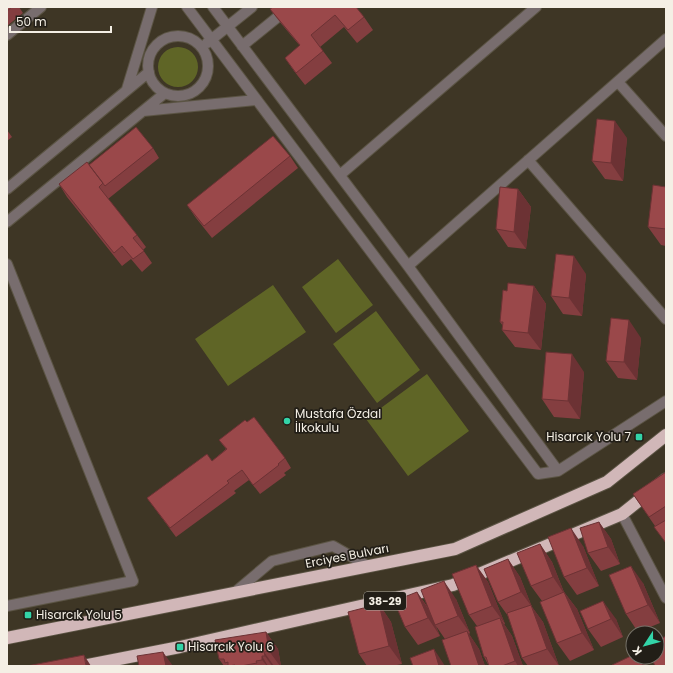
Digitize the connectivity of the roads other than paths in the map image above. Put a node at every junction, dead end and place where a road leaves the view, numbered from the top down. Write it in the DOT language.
graph roads {
  1 [pos="41,7"];
  2 [pos="152,7"];
  3 [pos="187,7"];
  4 [pos="213,7"];
  5 [pos="252,7"];
  6 [pos="290,7"];
  7 [pos="536,7"];
  8 [pos="228,27"];
  9 [pos="7,35"];
  10 [pos="212,39"];
  11 [pos="666,39"];
  12 [pos="242,46"];
  13 [pos="201,48"];
  14 [pos="149,72"];
  15 [pos="618,82"];
  16 [pos="127,90"];
  17 [pos="165,93"];
  18 [pos="257,100"];
  19 [pos="143,111"];
  20 [pos="666,136"];
  21 [pos="528,160"];
  22 [pos="340,175"];
  23 [pos="7,189"];
  24 [pos="7,222"];
  25 [pos="7,264"];
  26 [pos="408,266"];
  27 [pos="666,319"];
  28 [pos="666,401"];
  29 [pos="666,435"];
  30 [pos="558,471"];
  31 [pos="666,479"];
  32 [pos="622,514"];
  33 [pos="368,566"];
  34 [pos="234,593"];
  35 [pos="666,598"];
  36 [pos="7,606"];
  37 [pos="7,638"];
  38 [pos="122,662"];
  39 [pos="83,666"];
  1 -- 9 [label="street"];
  2 -- 16 [label="street"];
  3 -- 10 [label="street"];
  4 -- 8 [label="street"];
  5 -- 8 [label="street"];
  6 -- 12 [label="street"];
  7 -- 22 [label="street"];
  8 -- 10 [label="street"];
  8 -- 12 [label="street"];
  10 -- 13 [label="street"];
  10 -- 18 [label="street"];
  11 -- 15 [label="street"];
  12 -- 22 [label="street"];
  13 -- 14 [label="street"];
  13 -- 17 [label="street"];
  14 -- 16 [label="street"];
  14 -- 17 [label="street"];
  15 -- 20 [label="street"];
  15 -- 21 [label="street"];
  16 -- 23 [label="street"];
  17 -- 19 [label="street"];
  18 -- 19 [label="street"];
  18 -- 30 [label="street"];
  19 -- 24 [label="street"];
  21 -- 26 [label="street"];
  21 -- 27 [label="street"];
  22 -- 26 [label="street"];
  25 -- 36 [label="street"];
  26 -- 30 [label="street"];
  28 -- 30 [label="street"];
  29 -- 33 [label="highway, Erciyes Bulvarı"];
  31 -- 32 [label="highway, 38-29"];
  32 -- 35 [label="street"];
  32 -- 38 [label="highway, 38-29"];
  33 -- 34 [label="highway, Erciyes Bulvarı"];
  33 -- 34 [label="street"];
  34 -- 37 [label="highway, Erciyes Bulvarı"];
  38 -- 39 [label="highway, 38-29"];
}
